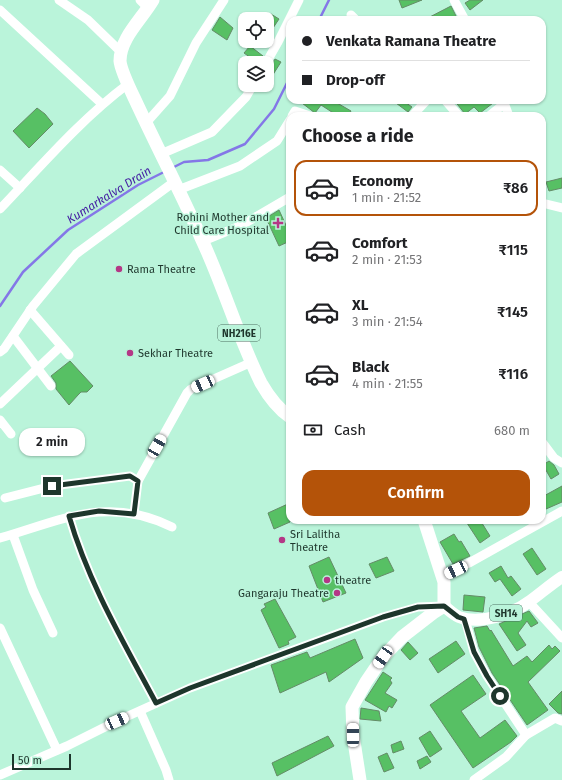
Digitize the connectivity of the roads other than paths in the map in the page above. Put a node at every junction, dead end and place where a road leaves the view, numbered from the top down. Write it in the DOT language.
graph roads {
  1 [pos="59,0"];
  2 [pos="224,0"];
  3 [pos="299,0"];
  4 [pos="454,0"];
  5 [pos="147,3"];
  6 [pos="0,10"];
  7 [pos="291,16"];
  8 [pos="462,16"];
  9 [pos="286,26"];
  10 [pos="121,52"];
  11 [pos="270,56"];
  12 [pos="128,84"];
  13 [pos="249,92"];
  14 [pos="102,104"];
  15 [pos="423,104"];
  16 [pos="448,104"];
  17 [pos="502,104"];
  18 [pos="416,112"];
  19 [pos="456,112"];
  20 [pos="493,112"];
  21 [pos="146,123"];
  22 [pos="286,126"];
  23 [pos="161,154"];
  24 [pos="0,170"];
  25 [pos="172,178"];
  26 [pos="20,188"];
  27 [pos="286,199"];
  28 [pos="546,204"];
  29 [pos="562,208"];
  30 [pos="0,209"];
  31 [pos="203,241"];
  32 [pos="30,310"];
  33 [pos="13,336"];
  34 [pos="61,346"];
  35 [pos="0,352"];
  36 [pos="69,355"];
  37 [pos="252,362"];
  38 [pos="38,368"];
  39 [pos="51,386"];
  40 [pos="0,404"];
  41 [pos="286,414"];
  42 [pos="0,420"];
  43 [pos="11,434"];
  44 [pos="546,447"];
  45 [pos="562,463"];
  46 [pos="138,481"];
  47 [pos="5,498"];
  48 [pos="562,511"];
  49 [pos="134,514"];
  50 [pos="69,516"];
  51 [pos="546,520"];
  52 [pos="425,524"];
  53 [pos="539,524"];
  54 [pos="172,527"];
  55 [pos="13,534"];
  56 [pos="0,538"];
  57 [pos="442,576"];
  58 [pos="562,577"];
  59 [pos="529,602"];
  60 [pos="444,606"];
  61 [pos="464,619"];
  62 [pos="0,628"];
  63 [pos="53,633"];
  64 [pos="562,638"];
  65 [pos="156,703"];
  66 [pos="140,711"];
  67 [pos="562,721"];
  68 [pos="526,735"];
  69 [pos="57,750"];
  70 [pos="0,775"];
  71 [pos="169,780"];
  72 [pos="360,780"];
  73 [pos="474,780"];
  1 -- 10 [label="street"];
  2 -- 21 [label="street"];
  3 -- 7 [label="street"];
  4 -- 8 [label="street"];
  5 -- 10 [label="highway"];
  6 -- 14 [label="street"];
  9 -- 11 [label="street"];
  10 -- 12 [label="highway, NH216E"];
  12 -- 14 [label="street"];
  12 -- 21 [label="highway, NH216E"];
  13 -- 23 [label="street"];
  14 -- 26 [label="street"];
  15 -- 18 [label="street"];
  16 -- 19 [label="street"];
  17 -- 20 [label="street"];
  21 -- 23 [label="highway, NH216E"];
  22 -- 25 [label="street"];
  23 -- 25 [label="highway, NH216E"];
  24 -- 26 [label="street"];
  25 -- 31 [label="highway, NH216E"];
  25 -- 32 [label="street"];
  26 -- 30 [label="street"];
  27 -- 31 [label="street"];
  28 -- 29 [label="street"];
  31 -- 37 [label="highway, NH216E"];
  32 -- 33 [label="street"];
  32 -- 34 [label="street"];
  33 -- 35 [label="street"];
  33 -- 38 [label="street"];
  34 -- 36 [label="street"];
  34 -- 38 [label="street"];
  37 -- 41 [label="highway, NH216E"];
  37 -- 46 [label="street"];
  38 -- 39 [label="street"];
  38 -- 40 [label="street"];
  42 -- 43 [label="street"];
  44 -- 45 [label="street"];
  46 -- 47 [label="street"];
  46 -- 49 [label="street"];
  48 -- 51 [label="street"];
  49 -- 50 [label="street"];
  49 -- 54 [label="street"];
  50 -- 55 [label="street"];
  50 -- 65 [label="street"];
  52 -- 57 [label="highway"];
  53 -- 57 [label="street"];
  55 -- 56 [label="street"];
  55 -- 63 [label="street"];
  57 -- 60 [label="highway"];
  58 -- 59 [label="main road, SH14"];
  59 -- 61 [label="main road, SH14"];
  59 -- 64 [label="street"];
  60 -- 61 [label="main road"];
  60 -- 65 [label="street"];
  60 -- 72 [label="highway"];
  61 -- 68 [label="street"];
  62 -- 69 [label="street"];
  65 -- 66 [label="street"];
  66 -- 69 [label="street"];
  66 -- 71 [label="street"];
  67 -- 68 [label="street"];
  68 -- 73 [label="street"];
  69 -- 70 [label="street"];
}
